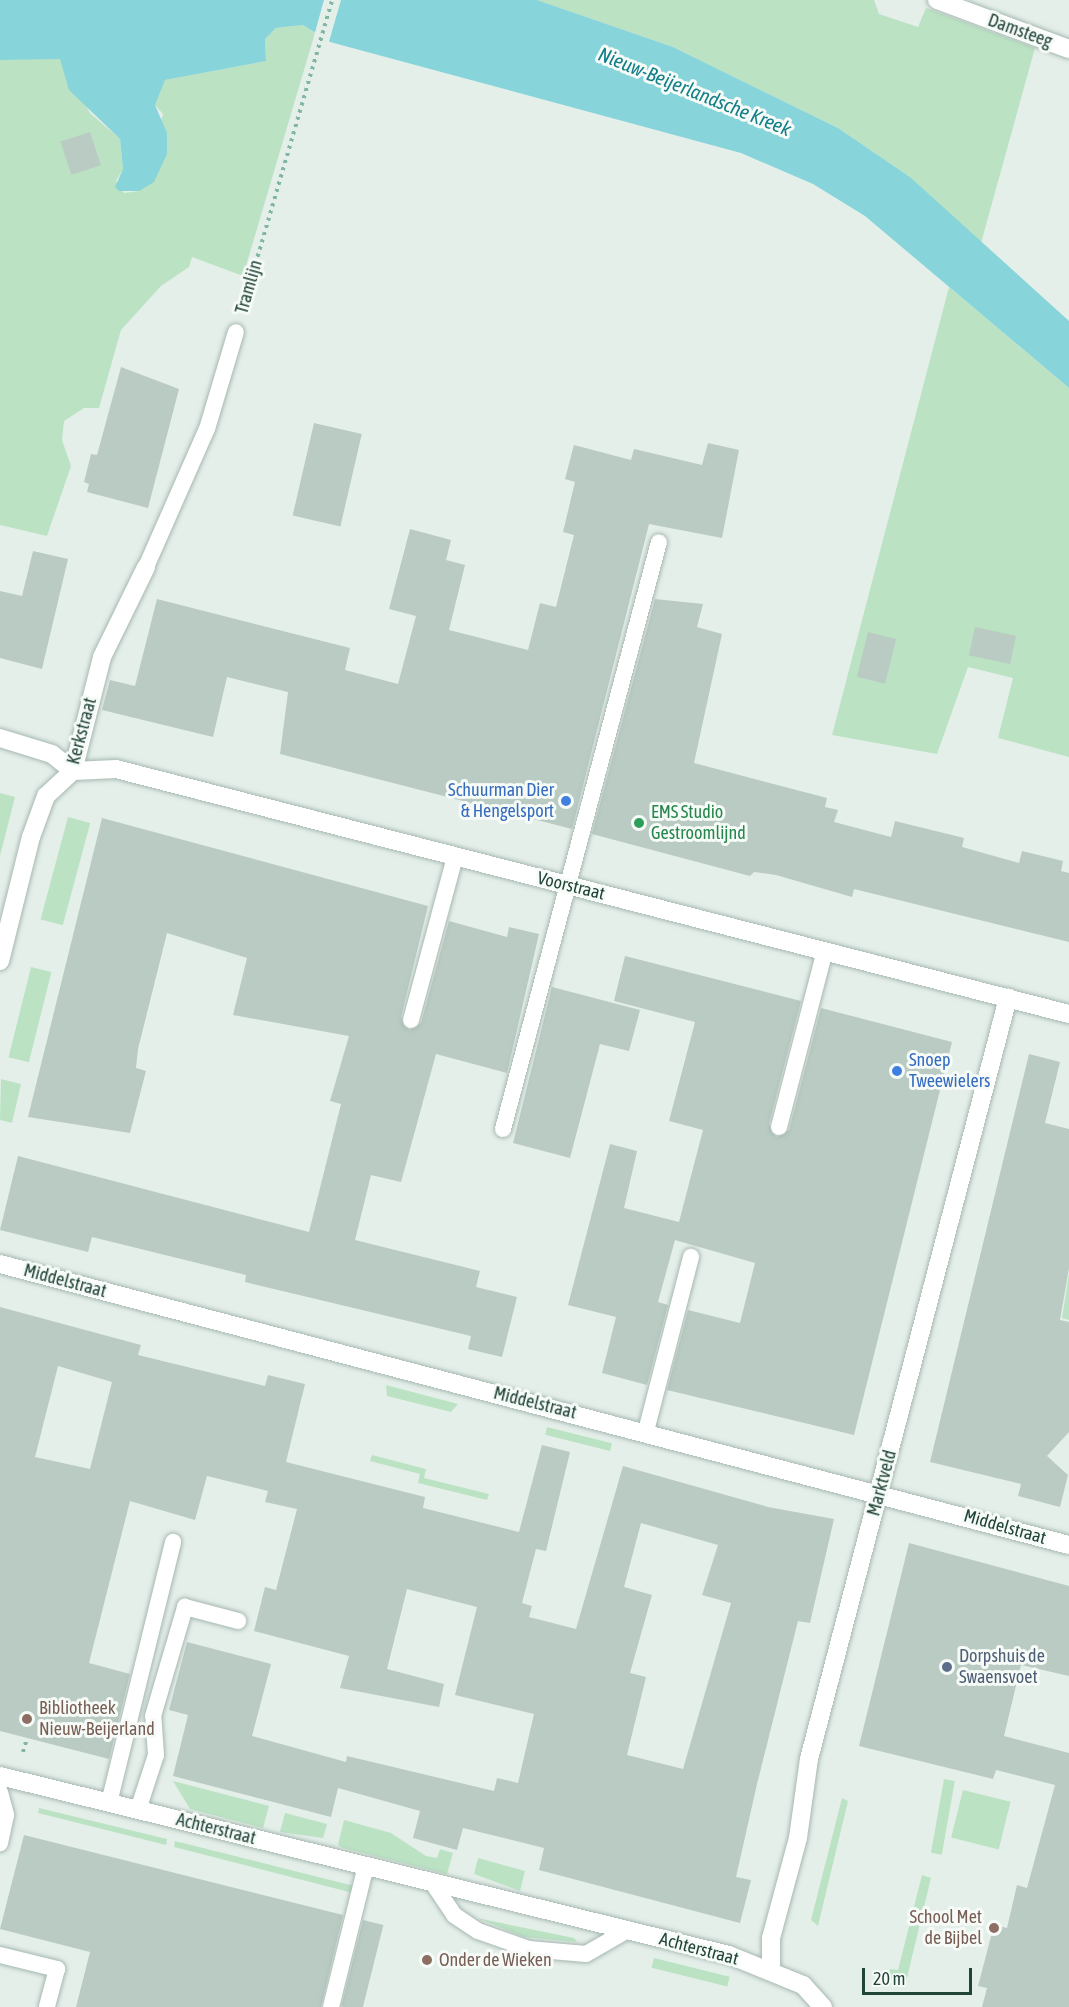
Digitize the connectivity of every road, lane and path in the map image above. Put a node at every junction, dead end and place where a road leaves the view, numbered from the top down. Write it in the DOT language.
graph roads {
  1 [pos="332,0"];
  2 [pos="937,0"];
  3 [pos="1069,49"];
  4 [pos="236,332"];
  5 [pos="659,542"];
  6 [pos="146,567"];
  7 [pos="0,738"];
  8 [pos="73,771"];
  9 [pos="455,856"];
  10 [pos="571,886"];
  11 [pos="825,951"];
  12 [pos="0,961"];
  13 [pos="1008,998"];
  14 [pos="1069,1014"];
  15 [pos="411,1020"];
  16 [pos="779,1126"];
  17 [pos="503,1129"];
  18 [pos="691,1257"];
  19 [pos="0,1264"];
  20 [pos="646,1431"];
  21 [pos="880,1492"];
  22 [pos="173,1542"];
  23 [pos="1069,1545"];
  24 [pos="238,1621"];
  25 [pos="27,1738"];
  26 [pos="23,1752"];
  27 [pos="4,1782"];
  28 [pos="109,1803"];
  29 [pos="138,1810"];
  30 [pos="0,1844"];
  31 [pos="366,1866"];
  32 [pos="432,1882"];
  33 [pos="626,1931"];
  34 [pos="0,1955"];
  35 [pos="771,1970"];
  36 [pos="47,2007"];
  37 [pos="331,2007"];
  38 [pos="823,2007"];
  1 -- 4 [label="path, Tramlijn"];
  2 -- 3 [label="street, Damsteeg"];
  4 -- 6 [label="lane, Tramlijn"];
  5 -- 10 [label="lane"];
  6 -- 8 [label="street, Kerkstraat"];
  7 -- 8 [label="street"];
  8 -- 9 [label="street, Voorstraat"];
  8 -- 12 [label="street, Kerkstraat"];
  9 -- 10 [label="street, Voorstraat"];
  9 -- 15 [label="lane"];
  10 -- 11 [label="street, Voorstraat"];
  10 -- 17 [label="lane"];
  11 -- 13 [label="street, Voorstraat"];
  11 -- 16 [label="lane"];
  13 -- 14 [label="street, Voorstraat"];
  13 -- 21 [label="street, Marktveld"];
  18 -- 20 [label="lane"];
  19 -- 20 [label="street, Middelstraat"];
  20 -- 21 [label="street, Middelstraat"];
  21 -- 23 [label="street, Middelstraat"];
  21 -- 35 [label="street, Marktveld"];
  22 -- 28 [label="lane"];
  24 -- 29 [label="lane"];
  25 -- 26 [label="path"];
  27 -- 28 [label="street, Achterstraat"];
  27 -- 30 [label="lane"];
  28 -- 29 [label="street, Achterstraat"];
  29 -- 31 [label="street, Achterstraat"];
  31 -- 32 [label="street, Achterstraat"];
  31 -- 37 [label="lane"];
  32 -- 33 [label="street, Achterstraat"];
  32 -- 33 [label="lane"];
  33 -- 35 [label="street, Achterstraat"];
  34 -- 36 [label="lane"];
  35 -- 38 [label="street, Achterstraat"];
}
